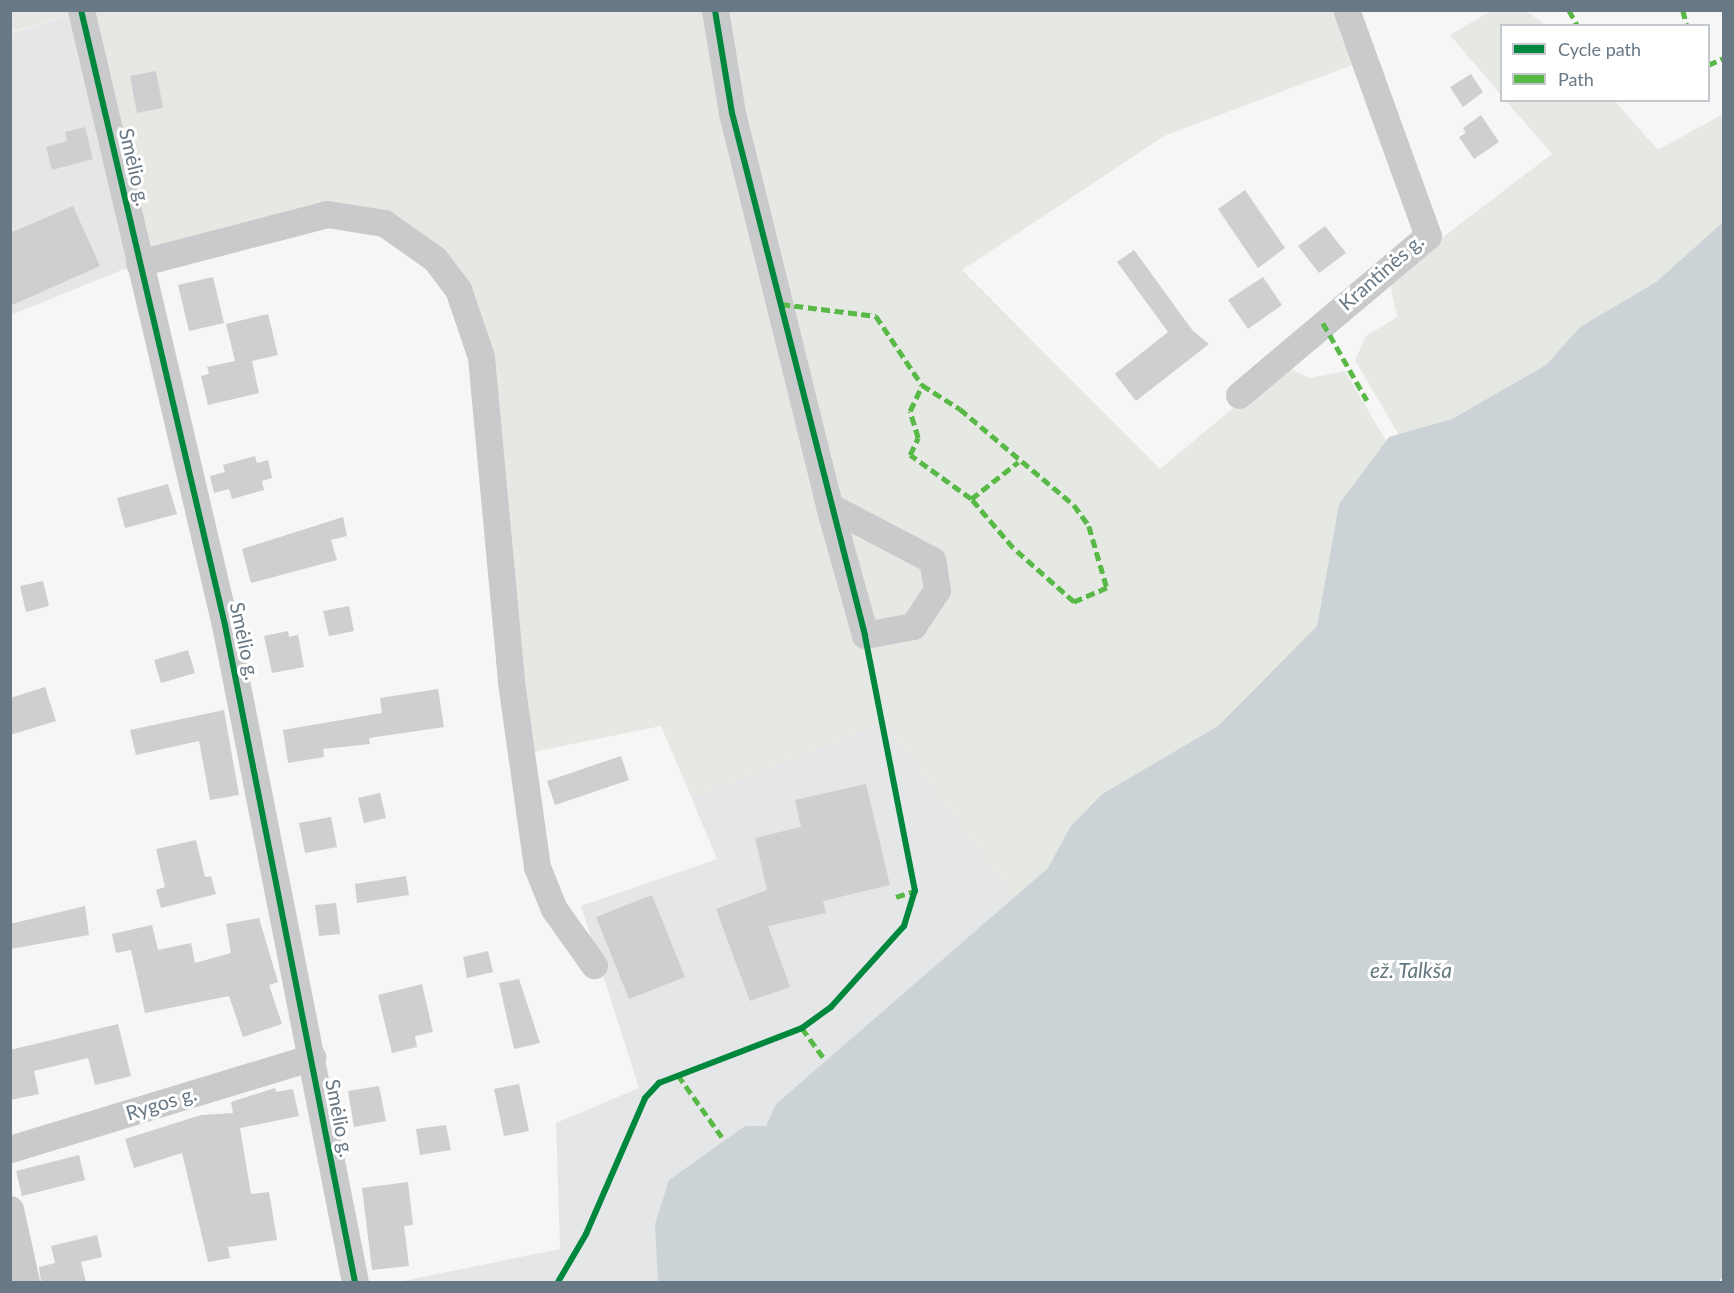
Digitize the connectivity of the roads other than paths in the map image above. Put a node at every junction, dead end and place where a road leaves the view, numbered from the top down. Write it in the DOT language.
graph roads {
  1 [pos="81,10"];
  2 [pos="715,10"];
  3 [pos="1346,10"];
  4 [pos="139,263"];
  5 [pos="1239,395"];
  6 [pos="829,506"];
  7 [pos="594,965"];
  8 [pos="312,1057"];
  9 [pos="10,1149"];
  10 [pos="10,1209"];
  11 [pos="26,1282"];
  12 [pos="355,1282"];
  1 -- 4 [label="street, Smėlio g."];
  2 -- 6 [label="street"];
  3 -- 5 [label="street, Krantinės g."];
  4 -- 7 [label="street"];
  4 -- 8 [label="street, Smėlio g."];
  6 -- 6 [label="street"];
  8 -- 9 [label="street, Rygos g."];
  8 -- 12 [label="street, Smėlio g."];
  10 -- 11 [label="street"];
}
